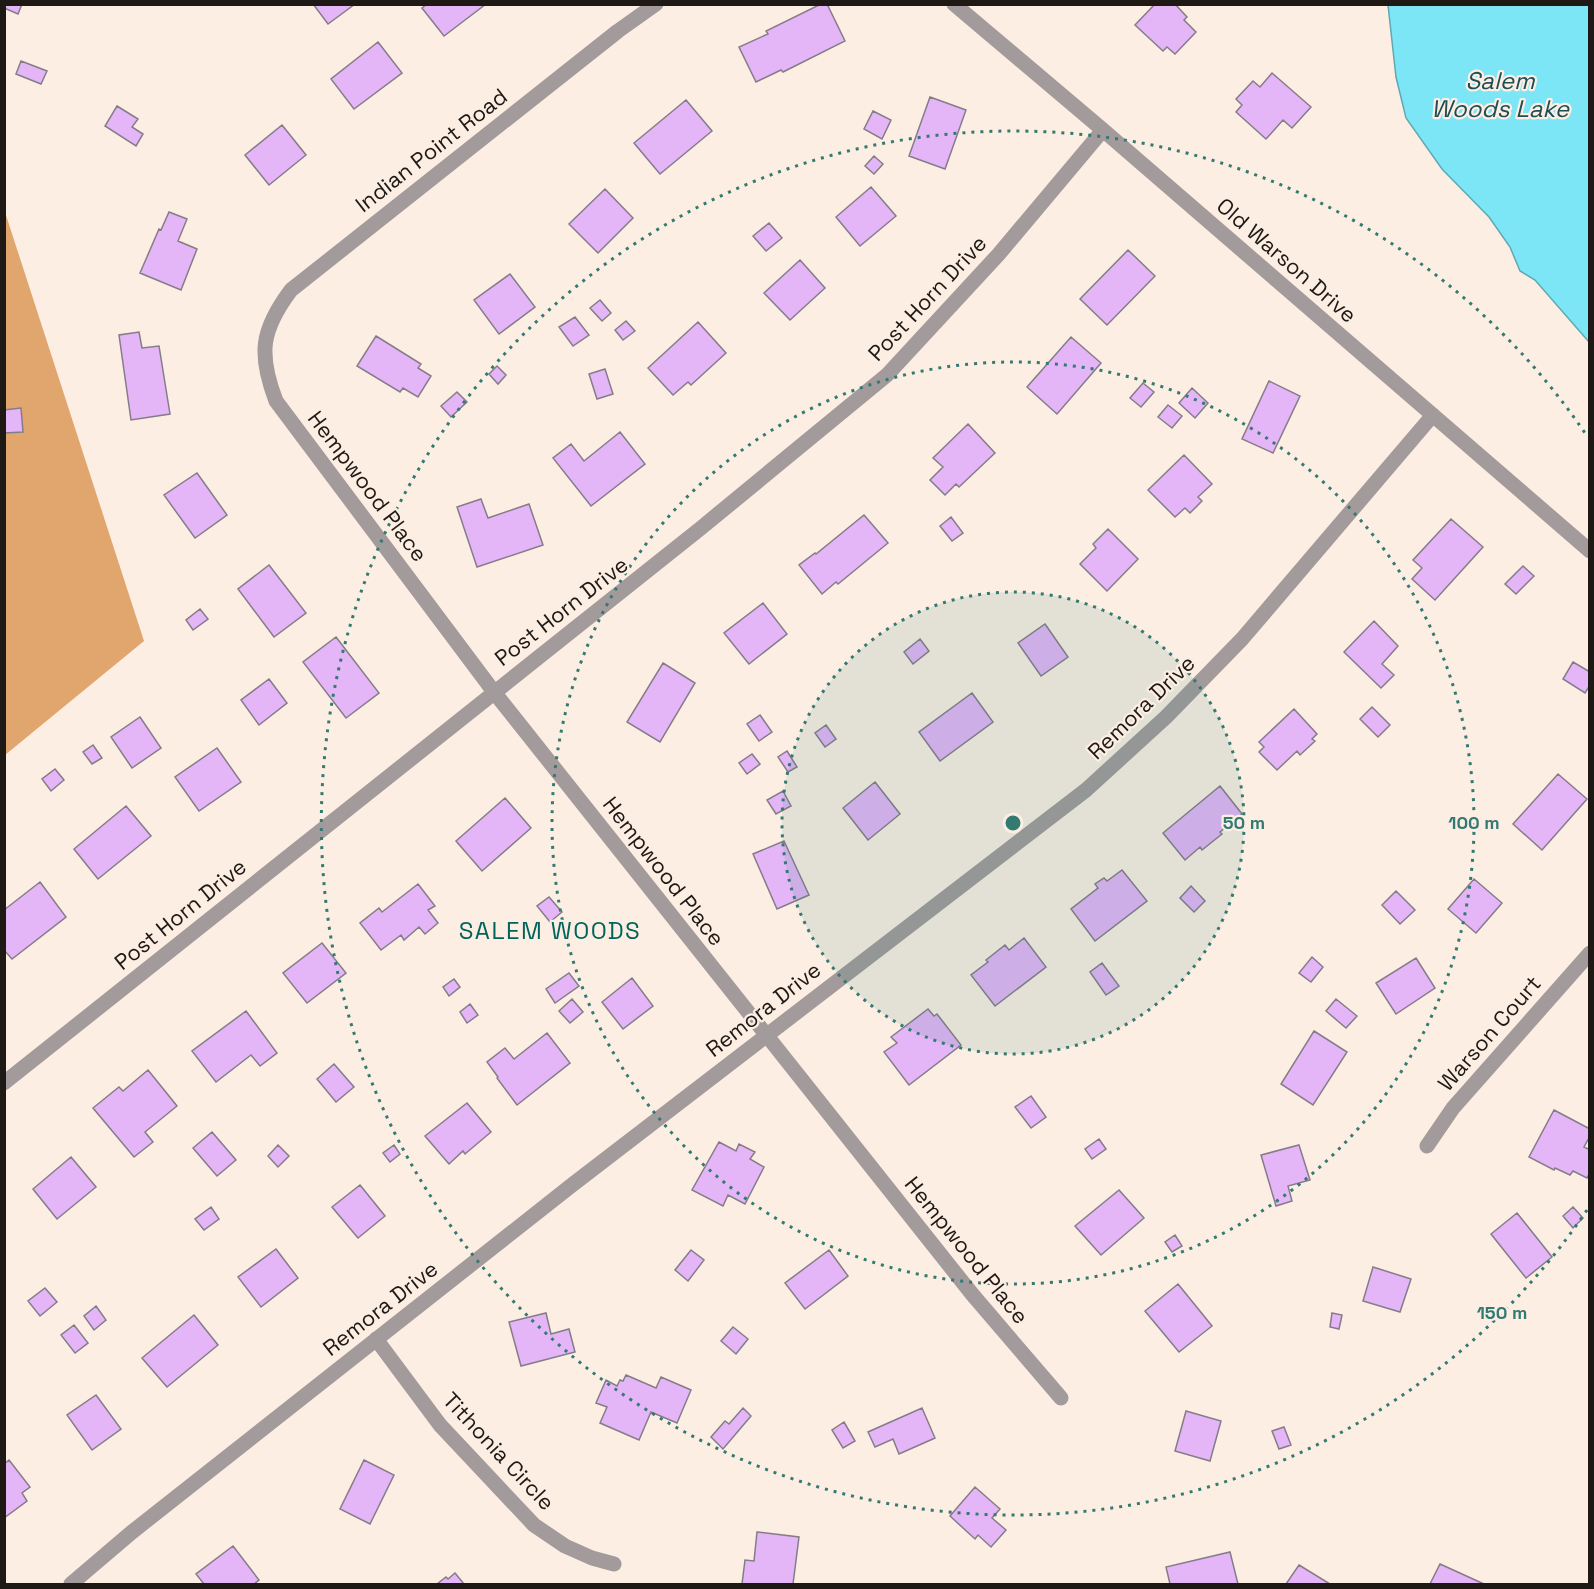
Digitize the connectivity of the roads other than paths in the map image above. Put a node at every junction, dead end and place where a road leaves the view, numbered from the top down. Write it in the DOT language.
graph roads {
  1 [pos="656,4"];
  2 [pos="954,4"];
  3 [pos="1103,130"];
  4 [pos="265,352"];
  5 [pos="1433,415"];
  6 [pos="1590,551"];
  7 [pos="494,692"];
  8 [pos="1590,953"];
  9 [pos="765,1036"];
  10 [pos="4,1083"];
  11 [pos="1427,1146"];
  12 [pos="376,1340"];
  13 [pos="1062,1398"];
  14 [pos="614,1564"];
  15 [pos="71,1584"];
  1 -- 4 [label="street, Indian Point Road"];
  2 -- 3 [label="street, Old Warson Drive"];
  3 -- 5 [label="street, Old Warson Drive"];
  3 -- 7 [label="street, Post Horn Drive"];
  4 -- 7 [label="street, Hempwood Place"];
  5 -- 6 [label="street, Old Warson Drive"];
  5 -- 9 [label="street, Remora Drive"];
  7 -- 9 [label="street, Hempwood Place"];
  7 -- 10 [label="street, Post Horn Drive"];
  8 -- 11 [label="street, Warson Court"];
  9 -- 12 [label="street, Remora Drive"];
  9 -- 13 [label="street, Hempwood Place"];
  12 -- 14 [label="street, Tithonia Circle"];
  12 -- 15 [label="street, Remora Drive"];
}
